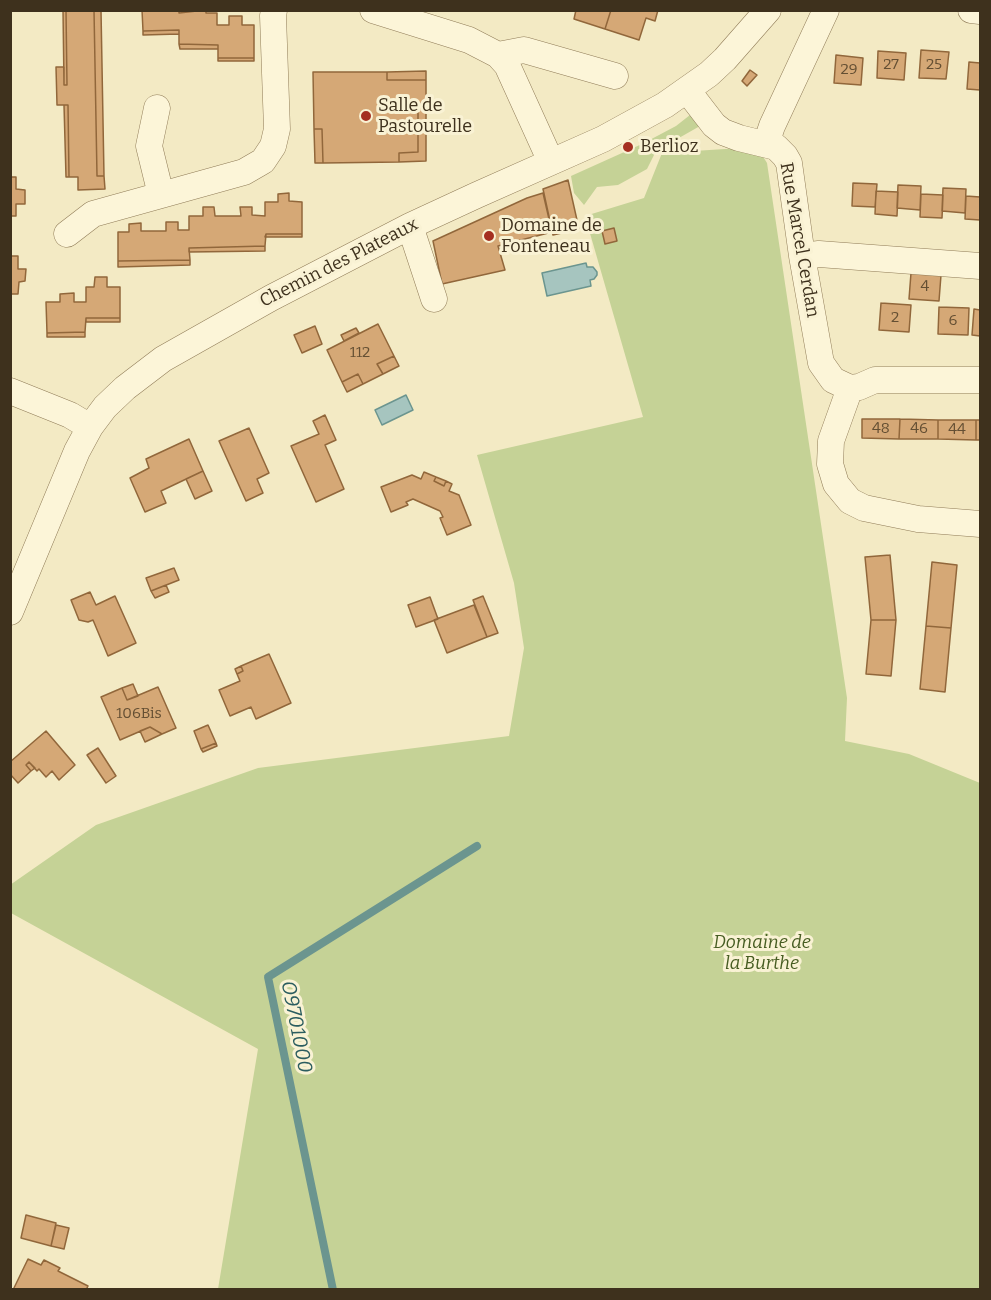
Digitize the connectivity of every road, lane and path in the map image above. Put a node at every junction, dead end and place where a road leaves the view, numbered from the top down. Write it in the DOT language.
graph roads {
  1 [pos="274,10"];
  2 [pos="373,10"];
  3 [pos="768,10"];
  4 [pos="826,10"];
  5 [pos="971,10"];
  6 [pos="981,11"];
  7 [pos="498,55"];
  8 [pos="615,76"];
  9 [pos="687,90"];
  10 [pos="157,108"];
  11 [pos="766,144"];
  12 [pos="550,162"];
  13 [pos="161,195"];
  14 [pos="410,226"];
  15 [pos="67,234"];
  16 [pos="802,256"];
  17 [pos="981,266"];
  18 [pos="434,299"];
  19 [pos="981,381"];
  20 [pos="855,388"];
  21 [pos="10,392"];
  22 [pos="981,398"];
  23 [pos="90,427"];
  24 [pos="981,524"];
  25 [pos="10,612"];
  1 -- 13 [label="street"];
  2 -- 7 [label="street"];
  3 -- 9 [label="street, Chemin des Plateaux"];
  4 -- 11 [label="street"];
  5 -- 6 [label="street"];
  7 -- 8 [label="street"];
  7 -- 12 [label="street"];
  9 -- 11 [label="street, Rue Marcel Cerdan"];
  9 -- 12 [label="street, Chemin des Plateaux"];
  10 -- 13 [label="street"];
  11 -- 16 [label="street, Rue Marcel Cerdan"];
  12 -- 14 [label="street, Chemin des Plateaux"];
  13 -- 15 [label="street"];
  14 -- 18 [label="street"];
  14 -- 23 [label="street, Chemin des Plateaux"];
  16 -- 17 [label="street"];
  16 -- 20 [label="street, Rue Marcel Cerdan"];
  19 -- 20 [label="street"];
  20 -- 22 [label="street, Rue Marcel Cerdan"];
  20 -- 24 [label="street"];
  21 -- 23 [label="street"];
  23 -- 25 [label="street, Chemin des Plateaux"];
}
